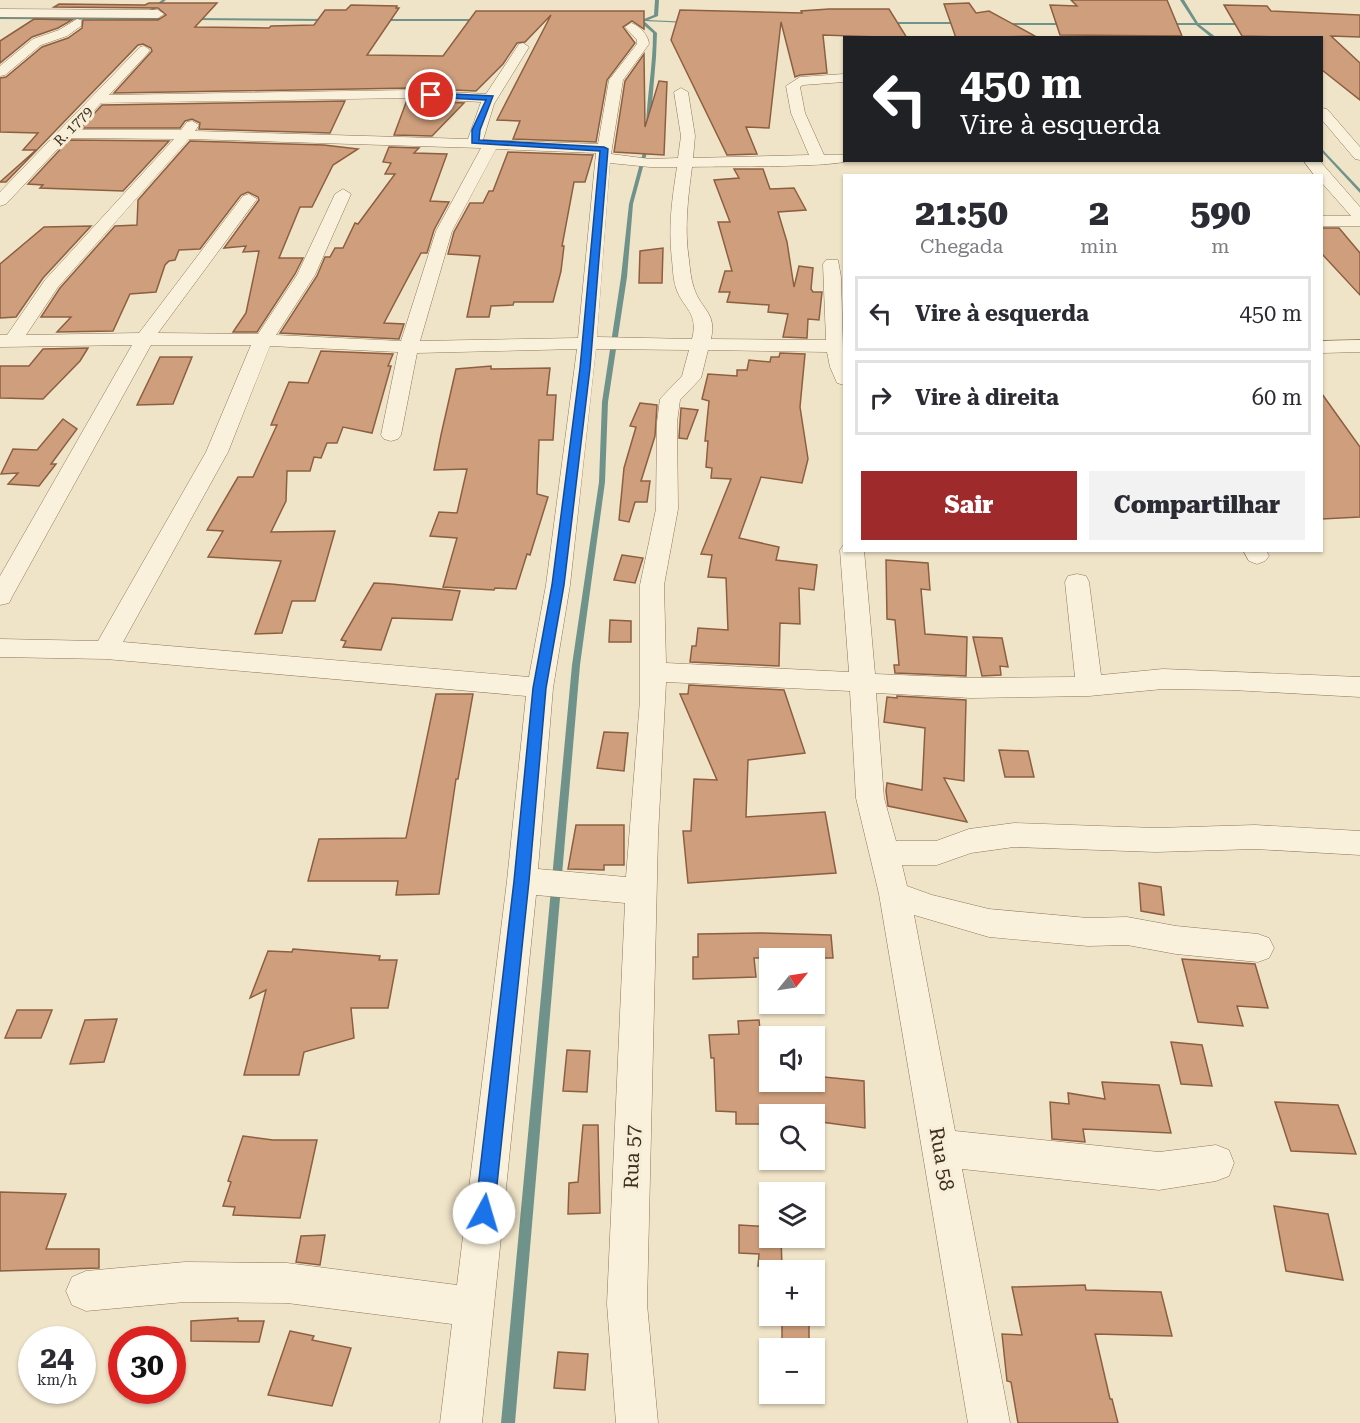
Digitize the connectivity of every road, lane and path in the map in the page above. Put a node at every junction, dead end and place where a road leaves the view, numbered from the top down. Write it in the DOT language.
graph roads {
  1 [pos="158,0"];
  2 [pos="0,13"];
  3 [pos="138,14"];
  4 [pos="158,14"];
  5 [pos="77,23"];
  6 [pos="631,27"];
  7 [pos="523,46"];
  8 [pos="144,50"];
  9 [pos="0,72"];
  10 [pos="843,78"];
  11 [pos="681,92"];
  12 [pos="207,98"];
  13 [pos="491,98"];
  14 [pos="99,99"];
  15 [pos="1323,113"];
  16 [pos="66,134"];
  17 [pos="187,134"];
  18 [pos="483,143"];
  19 [pos="604,153"];
  20 [pos="1360,156"];
  21 [pos="843,159"];
  22 [pos="819,160"];
  23 [pos="1312,162"];
  24 [pos="686,163"];
  25 [pos="1322,174"];
  26 [pos="1323,175"];
  27 [pos="343,194"];
  28 [pos="249,199"];
  29 [pos="0,201"];
  30 [pos="1360,219"];
  31 [pos="1323,221"];
  32 [pos="832,264"];
  33 [pos="145,338"];
  34 [pos="6,341"];
  35 [pos="262,342"];
  36 [pos="604,344"];
  37 [pos="699,344"];
  38 [pos="841,346"];
  39 [pos="1360,346"];
  40 [pos="410,347"];
  41 [pos="1323,347"];
  42 [pos="843,376"];
  43 [pos="391,435"];
  44 [pos="852,552"];
  45 [pos="1077,582"];
  46 [pos="0,597"];
  47 [pos="0,648"];
  48 [pos="106,650"];
  49 [pos="654,672"];
  50 [pos="861,682"];
  51 [pos="1089,686"];
  52 [pos="1360,687"];
  53 [pos="540,688"];
  54 [pos="1360,843"];
  55 [pos="884,853"];
  56 [pos="546,883"];
  57 [pos="641,891"];
  58 [pos="894,894"];
  59 [pos="1258,948"];
  60 [pos="940,1148"];
  61 [pos="1216,1162"];
  62 [pos="86,1291"];
  63 [pos="474,1307"];
  64 [pos="460,1423"];
  65 [pos="637,1423"];
  66 [pos="989,1423"];
  1 -- 3 [label="street"];
  2 -- 3 [label="street"];
  3 -- 4 [label="street"];
  5 -- 9 [label="street"];
  6 -- 19 [label="street"];
  7 -- 13 [label="street"];
  8 -- 14 [label="street, R. 1779"];
  10 -- 22 [label="street"];
  11 -- 24 [label="street, Rua 57"];
  12 -- 13 [label="street"];
  12 -- 14 [label="street"];
  12 -- 17 [label="street"];
  13 -- 18 [label="street"];
  14 -- 16 [label="street, R. 1779"];
  15 -- 20 [label="street"];
  16 -- 17 [label="street"];
  16 -- 29 [label="street, R. 1779"];
  17 -- 18 [label="street"];
  17 -- 34 [label="street"];
  18 -- 19 [label="street"];
  18 -- 40 [label="street"];
  19 -- 24 [label="street"];
  19 -- 36 [label="street"];
  21 -- 22 [label="street"];
  22 -- 24 [label="street"];
  23 -- 25 [label="street"];
  24 -- 37 [label="street, Rua 57"];
  26 -- 30 [label="street"];
  27 -- 35 [label="street"];
  28 -- 33 [label="street"];
  30 -- 31 [label="street"];
  32 -- 38 [label="street"];
  33 -- 34 [label="street"];
  33 -- 35 [label="street"];
  33 -- 46 [label="street"];
  35 -- 40 [label="street"];
  35 -- 48 [label="street"];
  36 -- 37 [label="street"];
  36 -- 40 [label="street"];
  36 -- 53 [label="street"];
  37 -- 38 [label="street"];
  37 -- 49 [label="street, Rua 57"];
  38 -- 42 [label="street"];
  39 -- 41 [label="street"];
  40 -- 43 [label="street"];
  44 -- 50 [label="street, Rua 58"];
  45 -- 51 [label="street"];
  47 -- 48 [label="street"];
  48 -- 53 [label="street"];
  49 -- 50 [label="street"];
  49 -- 57 [label="street, Rua 57"];
  50 -- 51 [label="street"];
  50 -- 55 [label="street, Rua 58"];
  51 -- 52 [label="street"];
  53 -- 56 [label="street"];
  54 -- 55 [label="street"];
  55 -- 58 [label="street, Rua 58"];
  56 -- 57 [label="street"];
  56 -- 63 [label="street"];
  57 -- 65 [label="street, Rua 57"];
  58 -- 59 [label="street"];
  58 -- 60 [label="street, Rua 58"];
  60 -- 61 [label="street"];
  60 -- 66 [label="street, Rua 58"];
  62 -- 63 [label="street"];
  63 -- 64 [label="street"];
}
